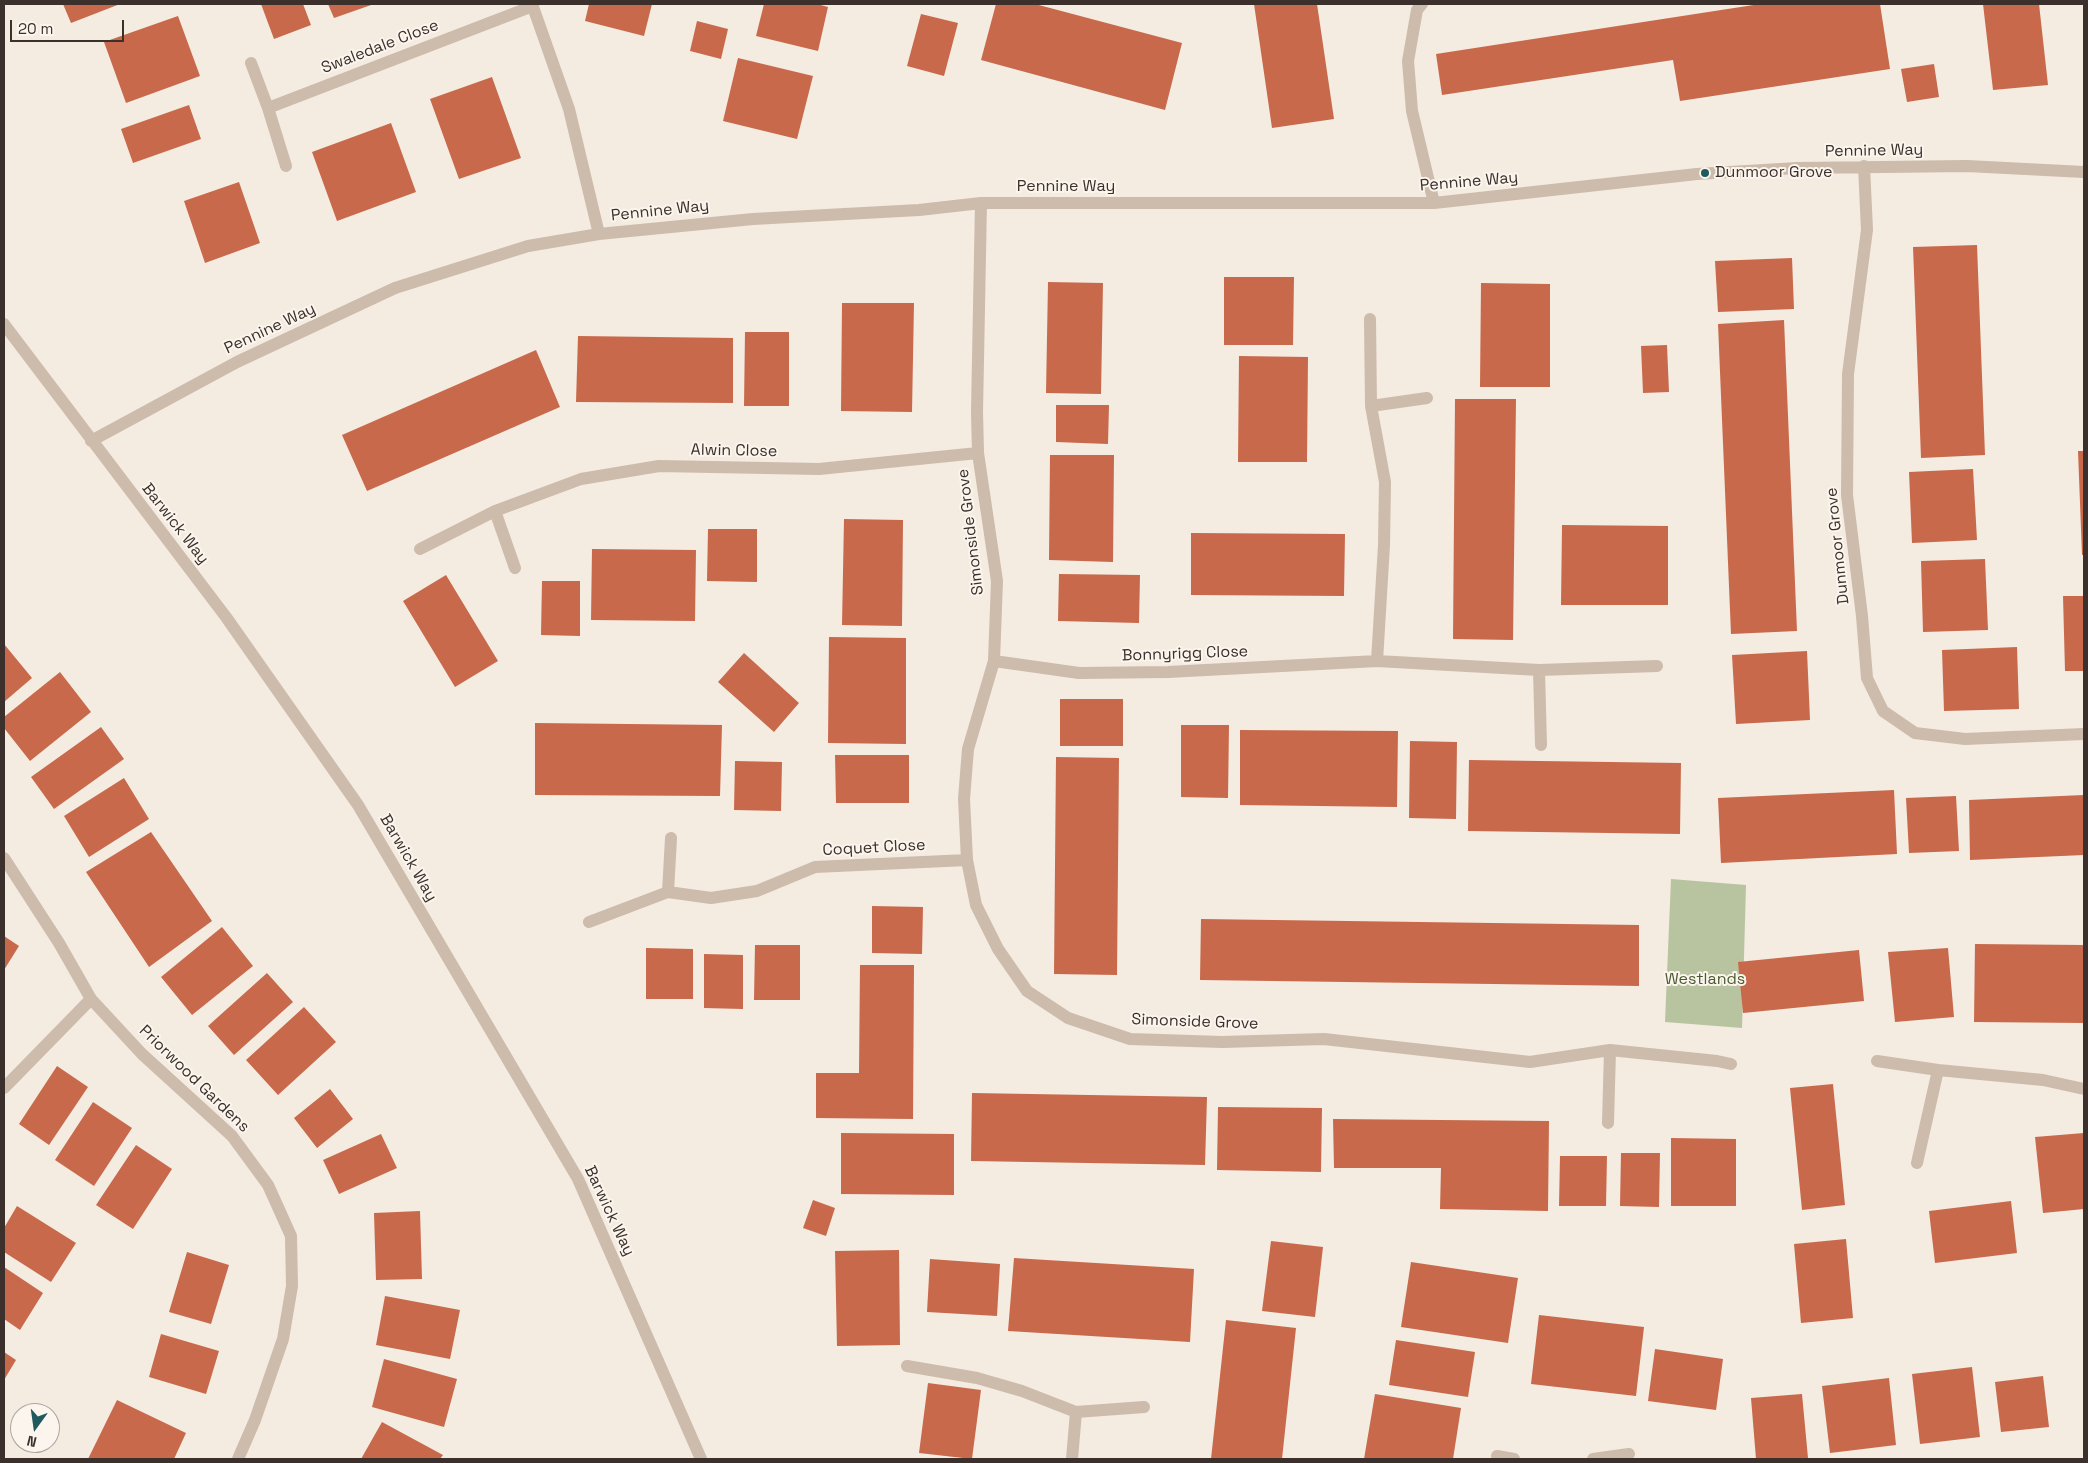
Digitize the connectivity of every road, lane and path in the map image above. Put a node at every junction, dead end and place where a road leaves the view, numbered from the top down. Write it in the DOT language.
graph roads {
  1 [pos="532,5"];
  2 [pos="1417,6"];
  3 [pos="251,64"];
  4 [pos="268,108"];
  5 [pos="286,166"];
  6 [pos="1864,166"];
  7 [pos="2084,172"];
  8 [pos="981,203"];
  9 [pos="1434,203"];
  10 [pos="599,234"];
  11 [pos="1370,319"];
  12 [pos="4,324"];
  13 [pos="1427,398"];
  14 [pos="1371,406"];
  15 [pos="91,441"];
  16 [pos="978,453"];
  17 [pos="495,511"];
  18 [pos="420,549"];
  19 [pos="515,568"];
  20 [pos="994,661"];
  21 [pos="1377,661"];
  22 [pos="1658,666"];
  23 [pos="1539,670"];
  24 [pos="2084,734"];
  25 [pos="1541,745"];
  26 [pos="671,838"];
  27 [pos="4,858"];
  28 [pos="967,860"];
  29 [pos="668,892"];
  30 [pos="589,922"];
  31 [pos="90,999"];
  32 [pos="1610,1050"];
  33 [pos="1877,1060"];
  34 [pos="1731,1064"];
  35 [pos="1938,1070"];
  36 [pos="4,1088"];
  37 [pos="2084,1089"];
  38 [pos="1608,1122"];
  39 [pos="1917,1163"];
  40 [pos="907,1366"];
  41 [pos="1144,1407"];
  42 [pos="1076,1412"];
  43 [pos="1629,1454"];
  44 [pos="1497,1456"];
  45 [pos="238,1459"];
  46 [pos="701,1459"];
  47 [pos="1072,1459"];
  48 [pos="1514,1459"];
  49 [pos="1593,1459"];
  1 -- 4 [label="street, Swaledale Close"];
  1 -- 10 [label="street"];
  2 -- 9 [label="street"];
  3 -- 4 [label="street"];
  4 -- 5 [label="street"];
  6 -- 7 [label="street, Pennine Way"];
  6 -- 9 [label="street, Pennine Way"];
  6 -- 24 [label="street, Dunmoor Grove"];
  8 -- 9 [label="street, Pennine Way"];
  8 -- 10 [label="street, Pennine Way"];
  8 -- 16 [label="street, Simonside Grove"];
  10 -- 15 [label="street, Pennine Way"];
  11 -- 14 [label="street"];
  12 -- 15 [label="street, Barwick Way"];
  13 -- 14 [label="street"];
  14 -- 21 [label="street"];
  15 -- 46 [label="street, Barwick Way"];
  16 -- 17 [label="street, Alwin Close"];
  16 -- 20 [label="street, Simonside Grove"];
  17 -- 18 [label="street, Alwin Close"];
  17 -- 19 [label="street"];
  20 -- 21 [label="street, Bonnyrigg Close"];
  20 -- 28 [label="street, Simonside Grove"];
  21 -- 23 [label="street, Bonnyrigg Close"];
  22 -- 23 [label="street, Bonnyrigg Close"];
  23 -- 25 [label="street"];
  26 -- 29 [label="street"];
  27 -- 31 [label="street, Priorwood Gardens"];
  28 -- 29 [label="street, Coquet Close"];
  28 -- 32 [label="street, Simonside Grove"];
  29 -- 30 [label="street, Coquet Close"];
  31 -- 36 [label="street"];
  31 -- 45 [label="street, Priorwood Gardens"];
  32 -- 34 [label="street, Simonside Grove"];
  32 -- 38 [label="street"];
  33 -- 35 [label="street"];
  35 -- 37 [label="street"];
  35 -- 39 [label="street"];
  40 -- 42 [label="street"];
  41 -- 42 [label="street"];
  42 -- 47 [label="street"];
  43 -- 49 [label="street"];
  44 -- 48 [label="street"];
}
